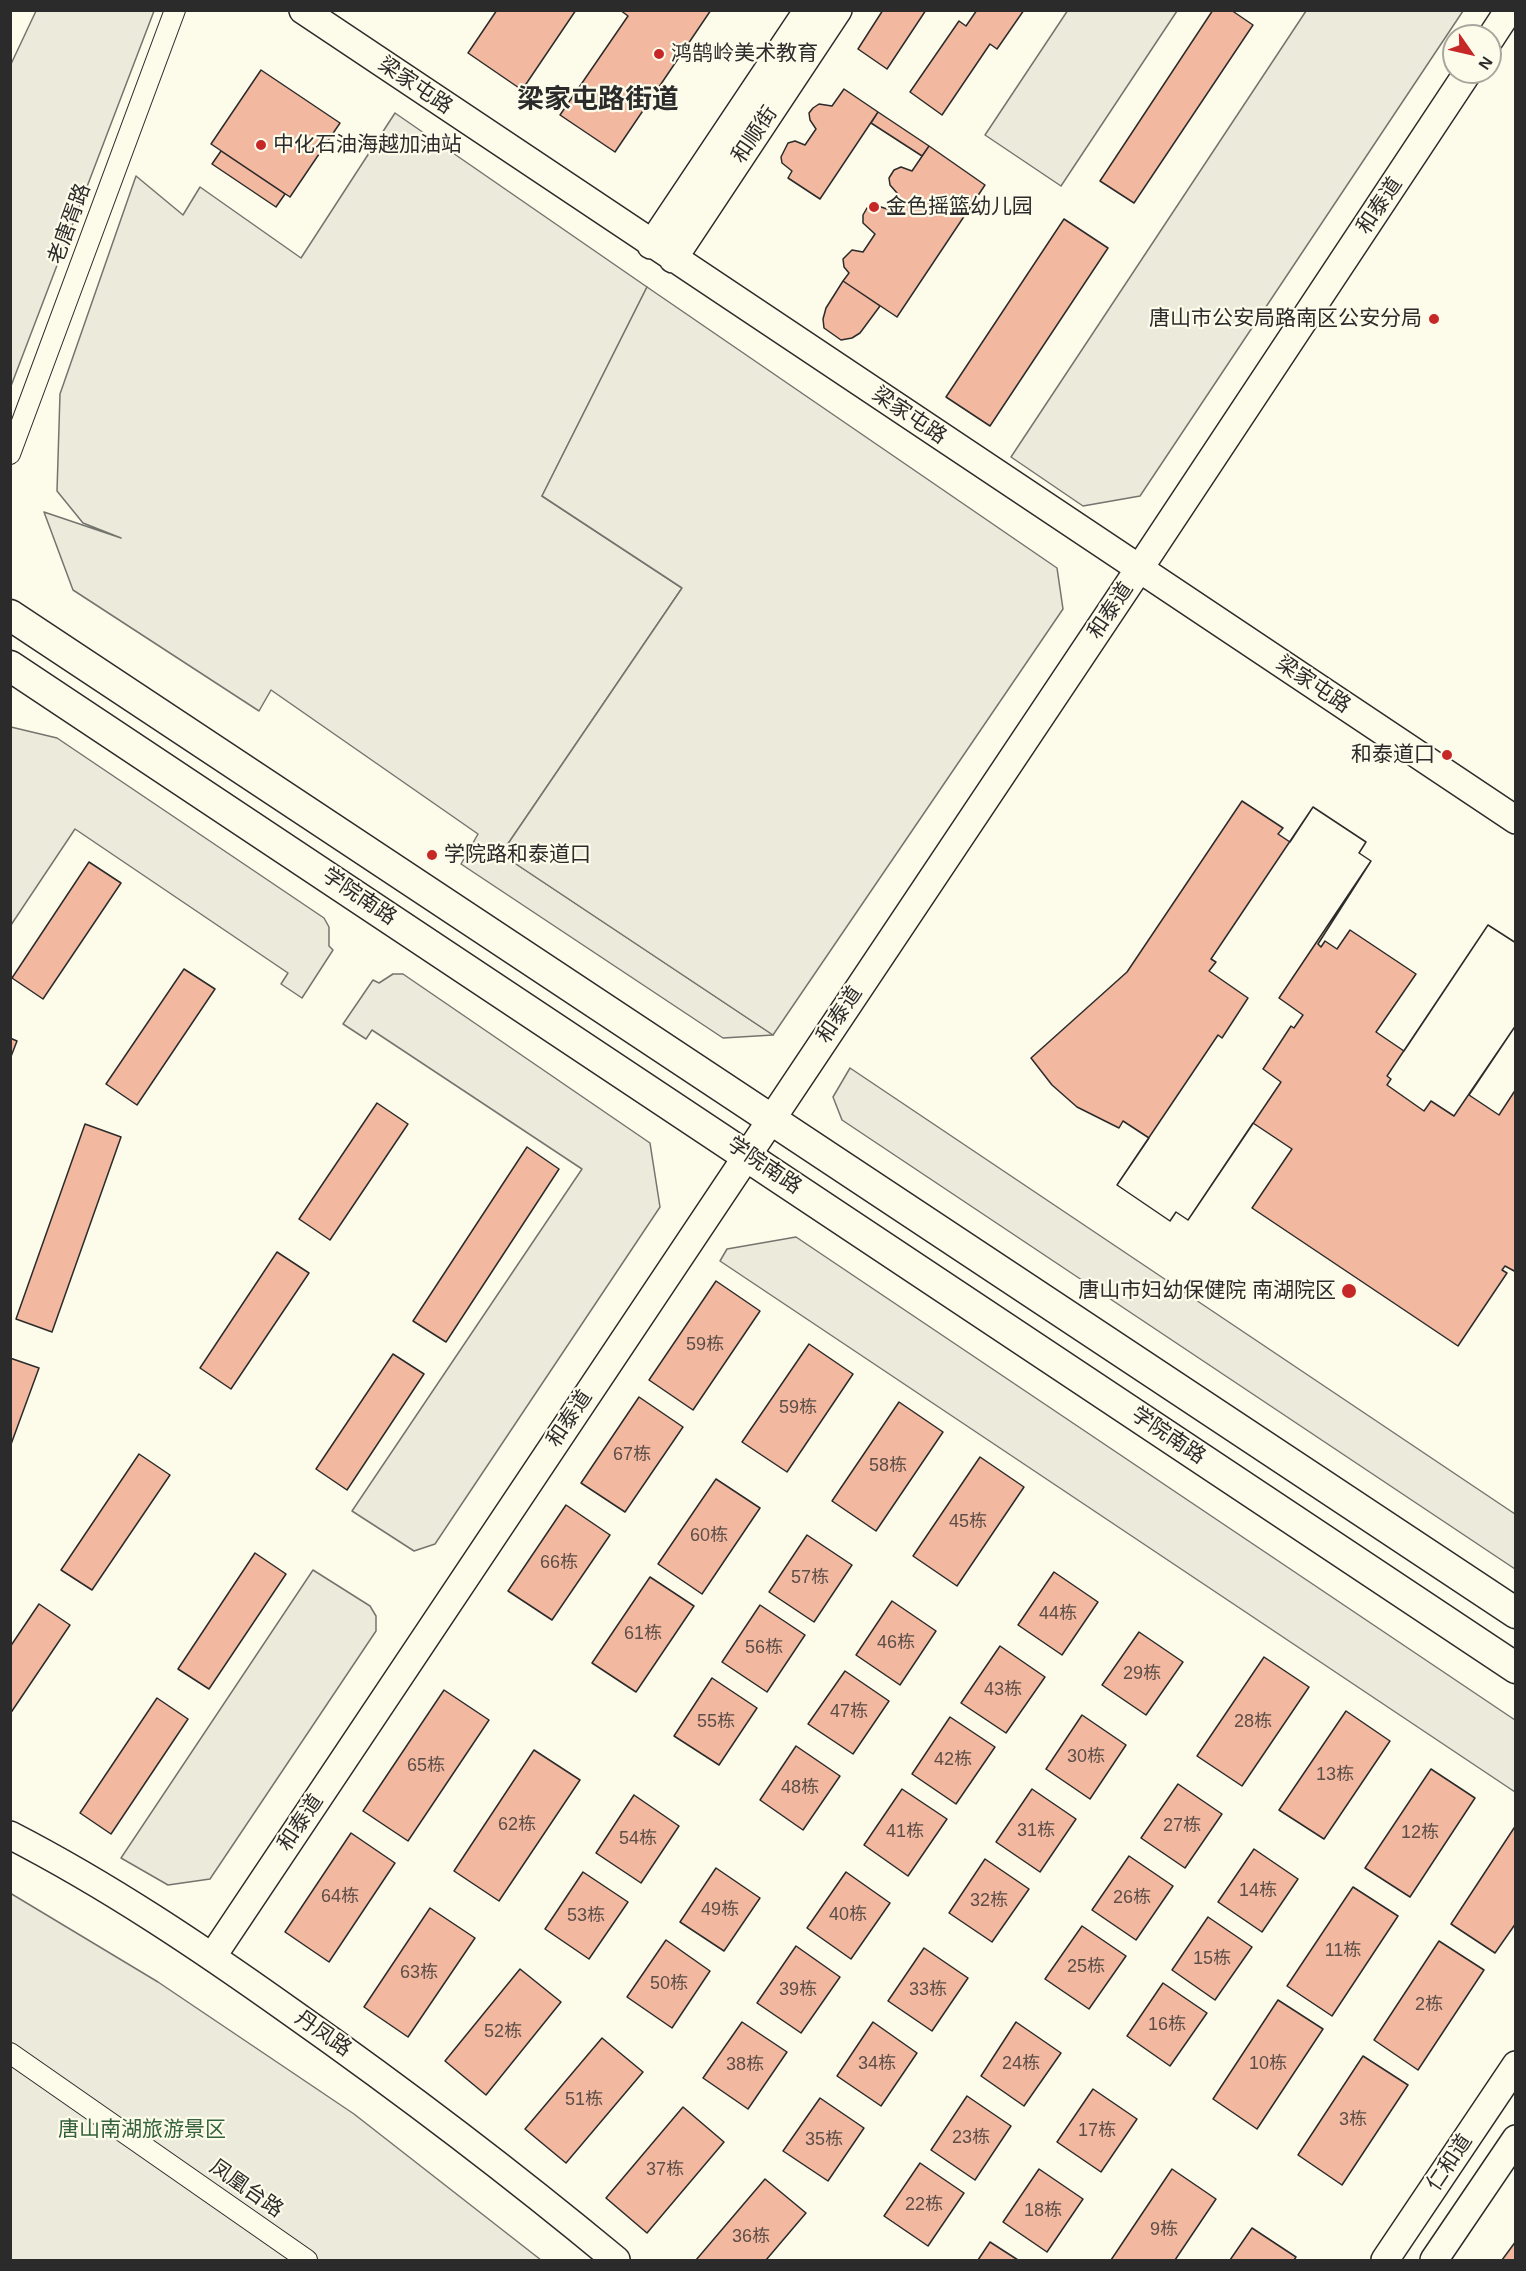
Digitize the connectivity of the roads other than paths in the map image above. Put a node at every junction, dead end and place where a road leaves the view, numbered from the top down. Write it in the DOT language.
graph roads {
  1 [pos="175,10"];
  2 [pos="303,10"];
  3 [pos="808,10"];
  4 [pos="838,10"];
  5 [pos="1509,10"];
  6 [pos="1500,24"];
  7 [pos="1460,84"];
  8 [pos="662,252"];
  9 [pos="10,454"];
  10 [pos="1140,569"];
  11 [pos="10,615"];
  12 [pos="10,666"];
  13 [pos="1515,820"];
  14 [pos="771,1119"];
  15 [pos="747,1155"];
  16 [pos="1515,1613"];
  17 [pos="1515,1668"];
  18 [pos="10,1835"];
  19 [pos="212,1957"];
  20 [pos="10,2053"];
  21 [pos="1515,2065"];
  22 [pos="1515,2139"];
  23 [pos="307,2260"];
  24 [pos="616,2260"];
  25 [pos="1385,2260"];
  26 [pos="1434,2260"];
  1 -- 9 [label="street, 老唐胥路"];
  2 -- 8 [label="street, 梁家屯路"];
  3 -- 8 [label="street, 和顺街"];
  4 -- 8 [label="street, 和顺街"];
  5 -- 6 [label="street"];
  7 -- 10 [label="street, 和泰道"];
  8 -- 10 [label="street, 梁家屯路"];
  10 -- 13 [label="street, 梁家屯路"];
  10 -- 14 [label="street, 和泰道"];
  11 -- 14 [label="main road, 学院南路"];
  12 -- 15 [label="main road, 学院南路"];
  14 -- 15 [label="street, 和泰道"];
  14 -- 16 [label="main road, 学院南路"];
  15 -- 17 [label="main road, 学院南路"];
  15 -- 19 [label="street, 和泰道"];
  18 -- 19 [label="street, 丹凤路"];
  19 -- 24 [label="street, 丹凤路"];
  20 -- 23 [label="street, 凤凰台路"];
  21 -- 25 [label="street, 仁和道"];
  22 -- 26 [label="street, 仁和道"];
}
